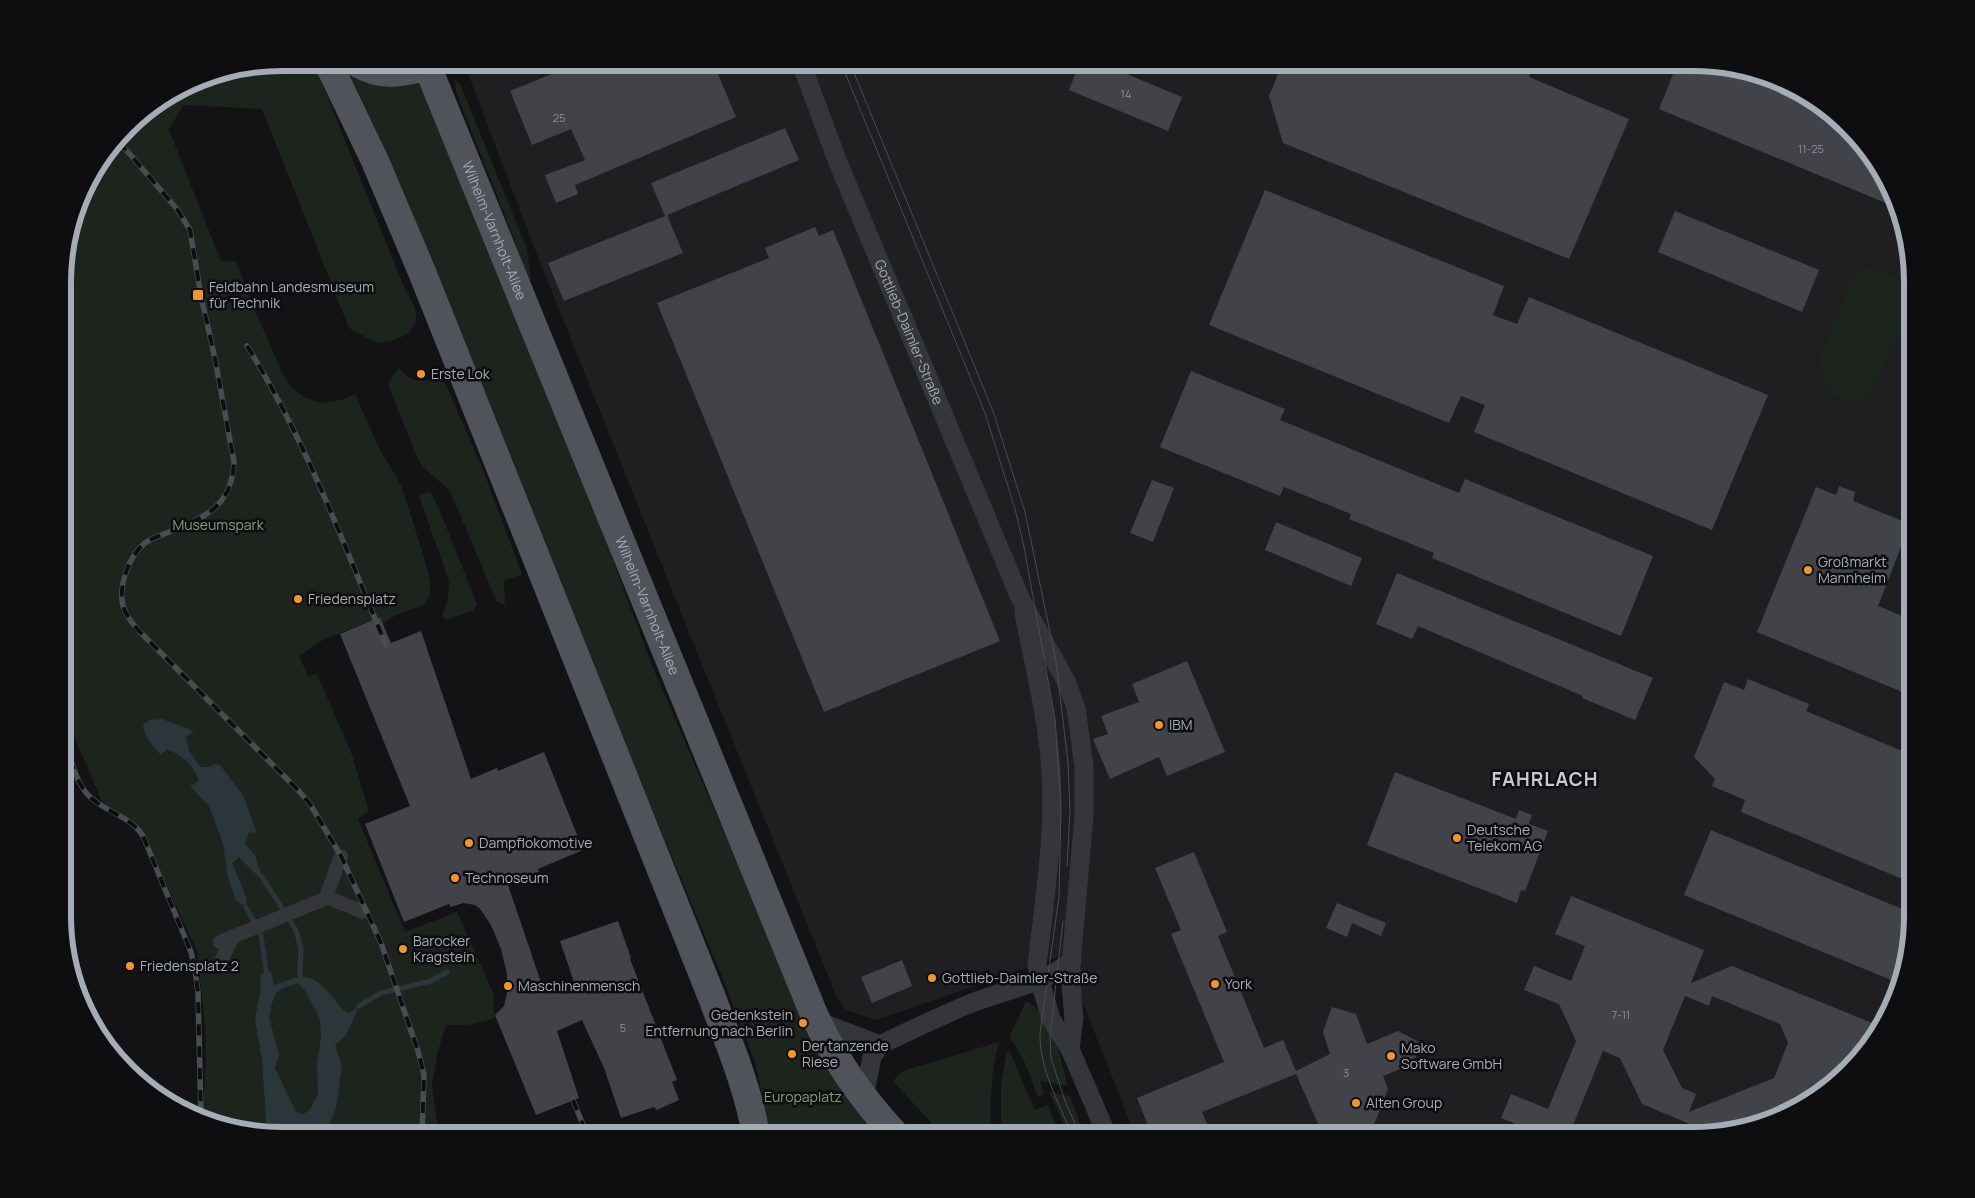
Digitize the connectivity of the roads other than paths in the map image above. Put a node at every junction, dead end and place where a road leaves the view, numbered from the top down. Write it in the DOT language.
graph roads {
  1 [pos="332,71"];
  2 [pos="377,71"];
  3 [pos="408,71"];
  4 [pos="434,71"];
  5 [pos="804,71"];
  6 [pos="1021,600"];
  7 [pos="1044,704"];
  8 [pos="1076,708"];
  9 [pos="341,856"];
  10 [pos="324,899"];
  11 [pos="363,912"];
  12 [pos="233,937"];
  13 [pos="220,942"];
  14 [pos="1072,960"];
  15 [pos="221,961"];
  16 [pos="1040,981"];
  17 [pos="817,1022"];
  18 [pos="880,1045"];
  19 [pos="1070,1048"];
  20 [pos="864,1097"];
  21 [pos="754,1127"];
  22 [pos="889,1127"];
  23 [pos="1104,1127"];
  1 -- 21 [label="main road"];
  2 -- 3 [label="main road"];
  4 -- 17 [label="main road, Wilhelm-Varnholt-Allee"];
  5 -- 6 [label="street, Gottlieb-Daimler-Straße"];
  6 -- 7 [label="street, Gottlieb-Daimler-Straße"];
  6 -- 8 [label="street, Gottlieb-Daimler-Straße"];
  7 -- 8 [label="street"];
  7 -- 16 [label="street, Gottlieb-Daimler-Straße"];
  8 -- 14 [label="street, Gottlieb-Daimler-Straße"];
  9 -- 10 [label="street"];
  10 -- 11 [label="street"];
  10 -- 12 [label="street"];
  12 -- 13 [label="street"];
  12 -- 15 [label="street"];
  14 -- 16 [label="street"];
  14 -- 19 [label="street, Gottlieb-Daimler-Straße"];
  16 -- 18 [label="street"];
  16 -- 19 [label="street, Gottlieb-Daimler-Straße"];
  17 -- 18 [label="street"];
  17 -- 20 [label="main road, Wilhelm-Varnholt-Allee"];
  18 -- 20 [label="street"];
  19 -- 23 [label="street, Gottlieb-Daimler-Straße"];
  20 -- 22 [label="main road, Wilhelm-Varnholt-Allee"];
}
